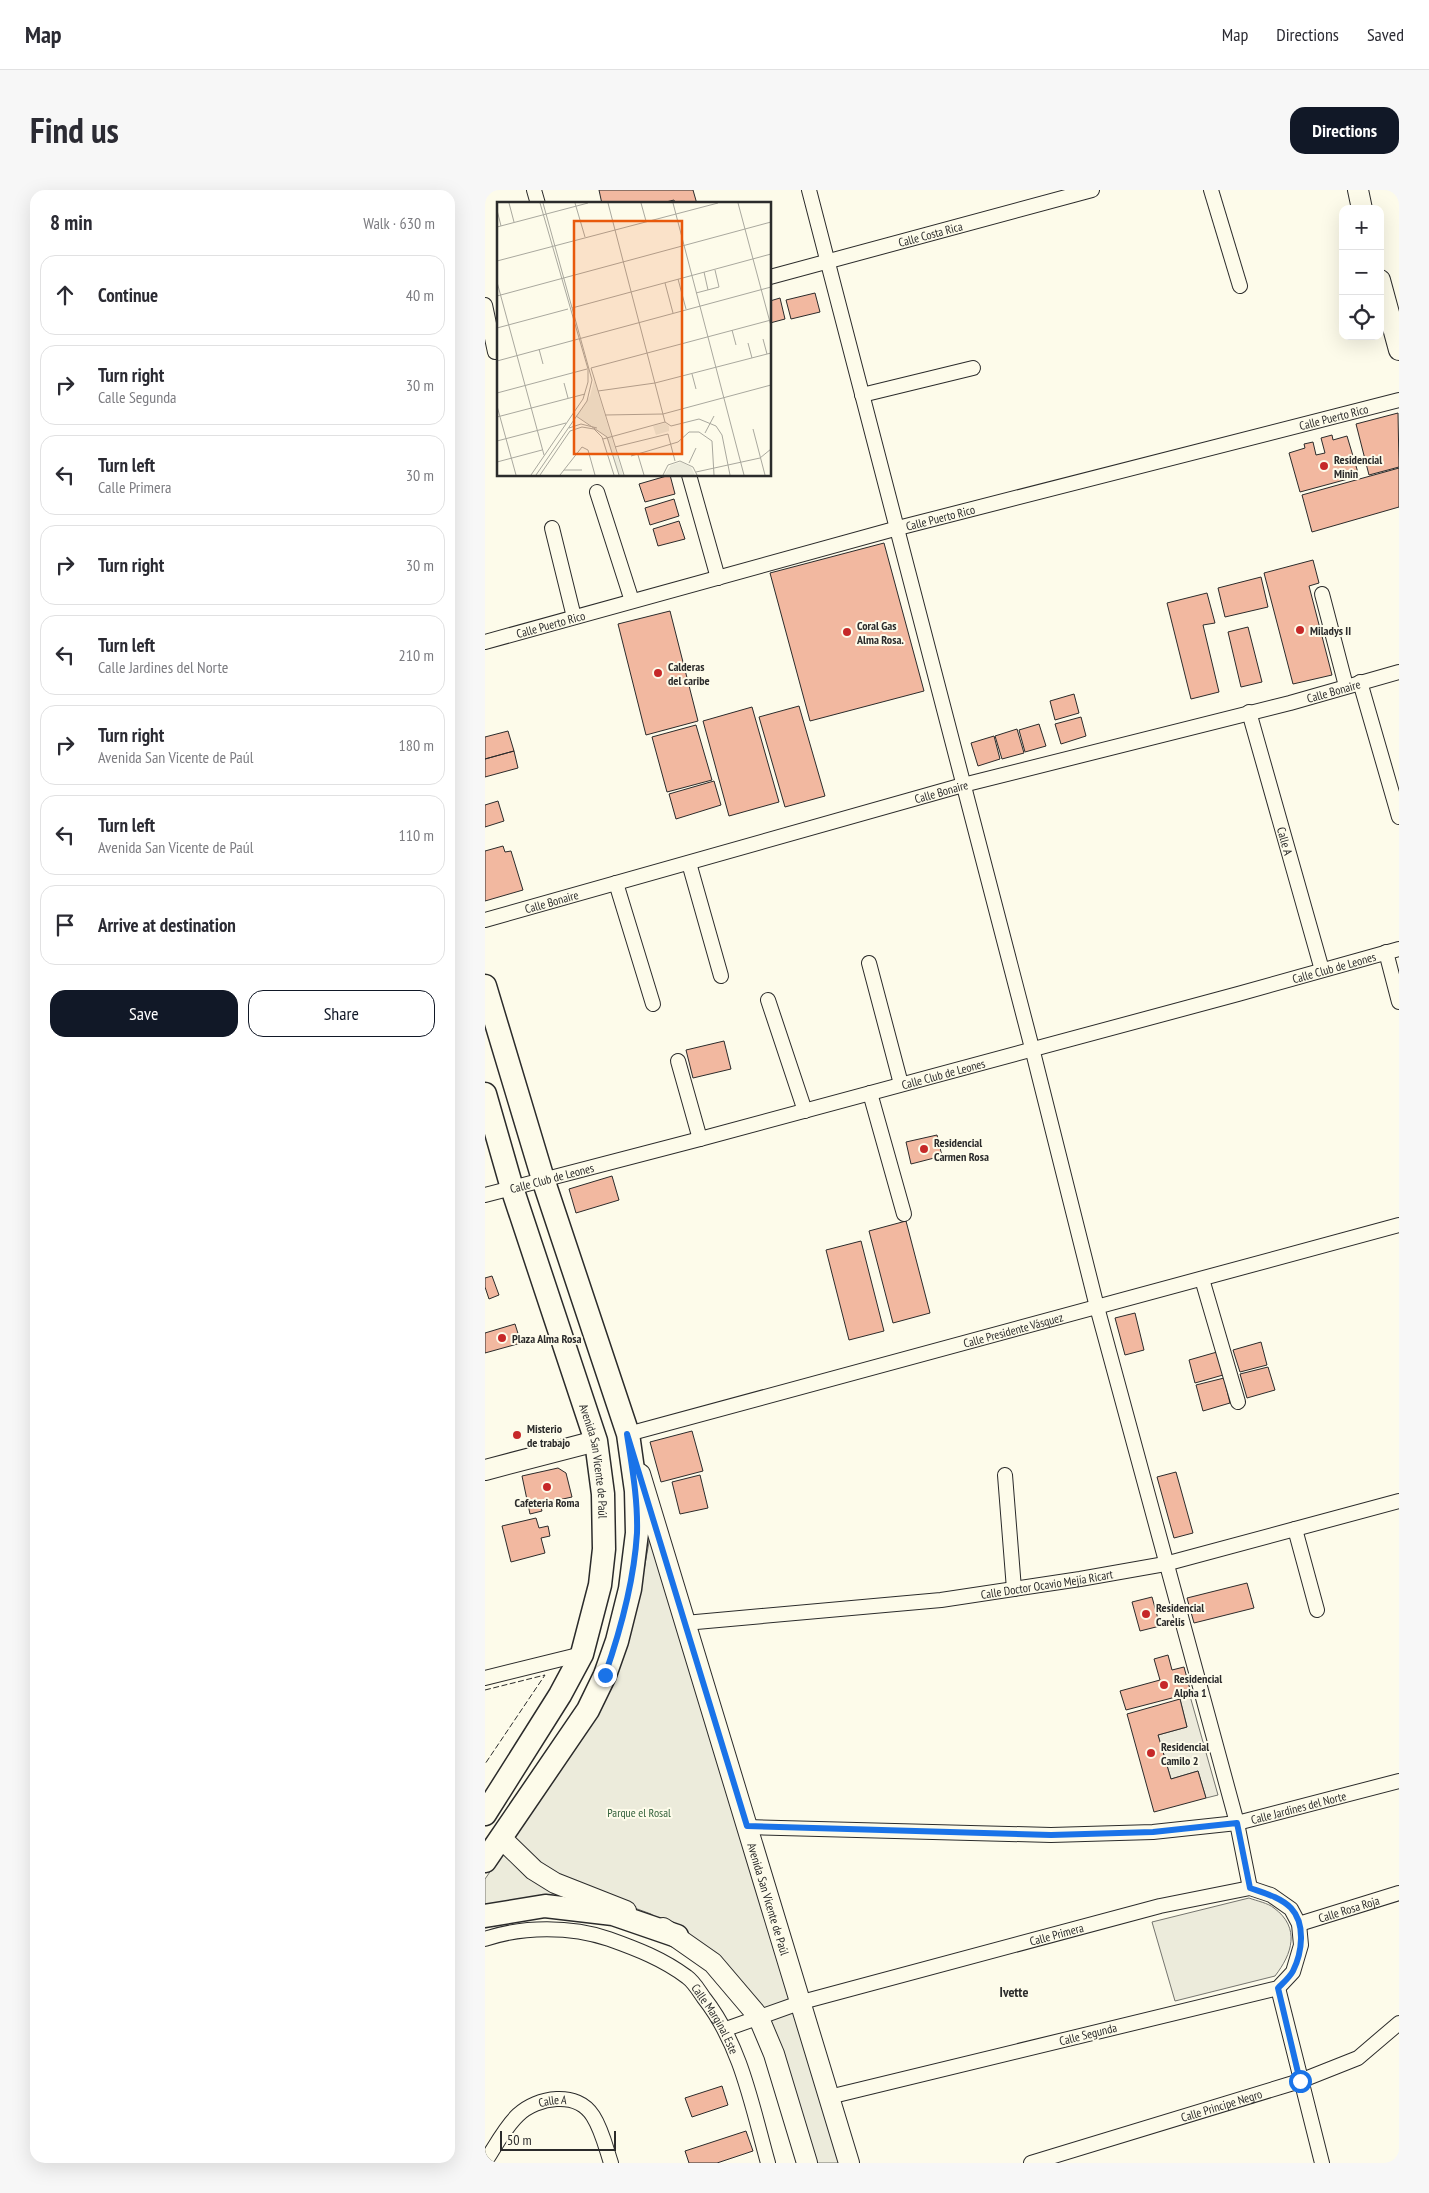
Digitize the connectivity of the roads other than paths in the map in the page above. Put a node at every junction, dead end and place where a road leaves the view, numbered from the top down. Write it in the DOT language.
graph roads {
  1 [pos="809,190"];
  2 [pos="1091,190"];
  3 [pos="1211,190"];
  4 [pos="1357,190"];
  5 [pos="1361,205"];
  6 [pos="827,262"];
  7 [pos="771,277"];
  8 [pos="1240,286"];
  9 [pos="1384,295"];
  10 [pos="485,305"];
  11 [pos="1399,350"];
  12 [pos="493,352"];
  13 [pos="973,368"];
  14 [pos="862,395"];
  15 [pos="1399,400"];
  16 [pos="689,476"];
  17 [pos="597,492"];
  18 [pos="552,528"];
  19 [pos="898,528"];
  20 [pos="718,578"];
  21 [pos="1322,594"];
  22 [pos="632,601"];
  23 [pos="574,618"];
  24 [pos="485,642"];
  25 [pos="1399,672"];
  26 [pos="1360,682"];
  27 [pos="1346,686"];
  28 [pos="1249,712"];
  29 [pos="963,785"];
  30 [pos="1399,817"];
  31 [pos="689,863"];
  32 [pos="616,884"];
  33 [pos="485,920"];
  34 [pos="1392,950"];
  35 [pos="869,963"];
  36 [pos="1322,970"];
  37 [pos="721,976"];
  38 [pos="485,986"];
  39 [pos="768,1000"];
  40 [pos="1399,1002"];
  41 [pos="653,1004"];
  42 [pos="1033,1048"];
  43 [pos="678,1060"];
  44 [pos="901,1084"];
  45 [pos="870,1093"];
  46 [pos="485,1094"];
  47 [pos="805,1111"];
  48 [pos="700,1140"];
  49 [pos="543,1179"];
  50 [pos="512,1188"];
  51 [pos="485,1195"];
  52 [pos="904,1214"];
  53 [pos="1399,1225"];
  54 [pos="1202,1279"];
  55 [pos="1097,1307"];
  56 [pos="1238,1402"];
  57 [pos="627,1434"];
  58 [pos="597,1441"];
  59 [pos="485,1470"];
  60 [pos="1005,1475"];
  61 [pos="1399,1501"];
  62 [pos="1295,1529"];
  63 [pos="1165,1564"];
  64 [pos="1014,1589"];
  65 [pos="1317,1610"];
  66 [pos="685,1623"];
  67 [pos="582,1654"];
  68 [pos="485,1678"];
  69 [pos="1399,1781"];
  70 [pos="485,1814"];
  71 [pos="1237,1823"];
  72 [pos="747,1826"];
  73 [pos="501,1838"];
  74 [pos="485,1861"];
  75 [pos="1250,1888"];
  76 [pos="1399,1894"];
  77 [pos="485,1916"];
  78 [pos="1299,1924"];
  79 [pos="677,1936"];
  80 [pos="485,1939"];
  81 [pos="1278,1988"];
  82 [pos="802,2002"];
  83 [pos="758,2016"];
  84 [pos="1399,2023"];
  85 [pos="726,2029"];
  86 [pos="1300,2081"];
  87 [pos="829,2097"];
  88 [pos="485,2162"];
  89 [pos="611,2163"];
  90 [pos="768,2163"];
  91 [pos="807,2163"];
  92 [pos="849,2163"];
  93 [pos="1031,2163"];
  94 [pos="1322,2163"];
  1 -- 6 [label="street"];
  2 -- 6 [label="street, Calle Costa Rica"];
  3 -- 8 [label="street"];
  4 -- 5 [label="street"];
  6 -- 7 [label="street, Calle Costa Rica"];
  6 -- 14 [label="street"];
  9 -- 11 [label="street"];
  10 -- 12 [label="street"];
  13 -- 14 [label="street"];
  14 -- 19 [label="street"];
  15 -- 19 [label="street, Calle Puerto Rico"];
  16 -- 20 [label="street"];
  17 -- 22 [label="street"];
  18 -- 23 [label="street"];
  19 -- 20 [label="street, Calle Puerto Rico"];
  19 -- 29 [label="street"];
  20 -- 22 [label="street, Calle Puerto Rico"];
  21 -- 27 [label="street"];
  22 -- 23 [label="street, Calle Puerto Rico"];
  23 -- 24 [label="street, Calle Puerto Rico"];
  25 -- 26 [label="street, Calle Bonaire"];
  26 -- 27 [label="street, Calle Bonaire"];
  26 -- 30 [label="street"];
  27 -- 28 [label="street, Calle Bonaire"];
  28 -- 29 [label="street, Calle Bonaire"];
  28 -- 36 [label="street, Calle A"];
  29 -- 31 [label="street, Calle Bonaire"];
  29 -- 42 [label="street"];
  31 -- 32 [label="street, Calle Bonaire"];
  31 -- 37 [label="street"];
  32 -- 33 [label="street, Calle Bonaire"];
  32 -- 41 [label="street"];
  34 -- 36 [label="street, Calle Club de Leones"];
  34 -- 40 [label="street"];
  35 -- 44 [label="street"];
  36 -- 42 [label="street, Calle Club de Leones"];
  38 -- 49 [label="main road, Avenida San Vicente de Paúl"];
  39 -- 47 [label="street"];
  42 -- 44 [label="street, Calle Club de Leones"];
  42 -- 55 [label="street"];
  43 -- 48 [label="street"];
  44 -- 45 [label="street, Calle Club de Leones"];
  45 -- 47 [label="street, Calle Club de Leones"];
  45 -- 52 [label="street"];
  46 -- 50 [label="main road, Avenida San Vicente de Paúl"];
  47 -- 48 [label="street, Calle Club de Leones"];
  48 -- 49 [label="street, Calle Club de Leones"];
  49 -- 50 [label="street, Calle Club de Leones"];
  49 -- 57 [label="main road, Avenida San Vicente de Paúl"];
  50 -- 51 [label="street, Calle Club de Leones"];
  50 -- 58 [label="main road, Avenida San Vicente de Paúl"];
  53 -- 54 [label="street, Calle Presidente Vásquez"];
  54 -- 55 [label="street, Calle Presidente Vásquez"];
  54 -- 56 [label="street"];
  55 -- 57 [label="street, Calle Presidente Vásquez"];
  55 -- 63 [label="street"];
  57 -- 66 [label="street, Avenida San Vicente de Paúl"];
  57 -- 73 [label="main road, Avenida San Vicente de Paúl"];
  58 -- 59 [label="street"];
  58 -- 67 [label="main road, Avenida San Vicente de Paúl"];
  60 -- 64 [label="street"];
  61 -- 62 [label="street, Calle Doctor Ocavio Mejía Ricart"];
  62 -- 63 [label="street, Calle Doctor Ocavio Mejía Ricart"];
  62 -- 65 [label="street"];
  63 -- 64 [label="street, Calle Doctor Ocavio Mejía Ricart"];
  63 -- 71 [label="street"];
  64 -- 66 [label="street, Calle Doctor Ocavio Mejía Ricart"];
  66 -- 72 [label="street, Avenida San Vicente de Paúl"];
  67 -- 68 [label="street"];
  67 -- 70 [label="main road, Avenida San Vicente de Paúl"];
  69 -- 71 [label="street, Calle Jardines del Norte"];
  71 -- 72 [label="street, Calle Jardines del Norte"];
  71 -- 75 [label="street"];
  72 -- 82 [label="street, Avenida San Vicente de Paúl"];
  73 -- 74 [label="main road, Avenida San Vicente de Paúl"];
  73 -- 79 [label="street"];
  75 -- 78 [label="street"];
  75 -- 82 [label="street, Calle Primera"];
  76 -- 78 [label="street, Calle Rosa Roja"];
  77 -- 79 [label="main road"];
  78 -- 81 [label="street"];
  79 -- 83 [label="street"];
  80 -- 85 [label="street, Calle Marginal Este"];
  81 -- 86 [label="street"];
  81 -- 87 [label="street, Calle Segunda"];
  82 -- 83 [label="street, Calle Primera"];
  82 -- 87 [label="street, Avenida San Vicente de Paúl"];
  83 -- 85 [label="street, Calle Primera"];
  83 -- 91 [label="street"];
  84 -- 86 [label="street, Calle Principe Negro"];
  85 -- 90 [label="street, Calle Marginal Este"];
  86 -- 93 [label="street, Calle Principe Negro"];
  86 -- 94 [label="street"];
  87 -- 92 [label="street, Avenida San Vicente de Paúl"];
  88 -- 89 [label="street, Calle A"];
}
